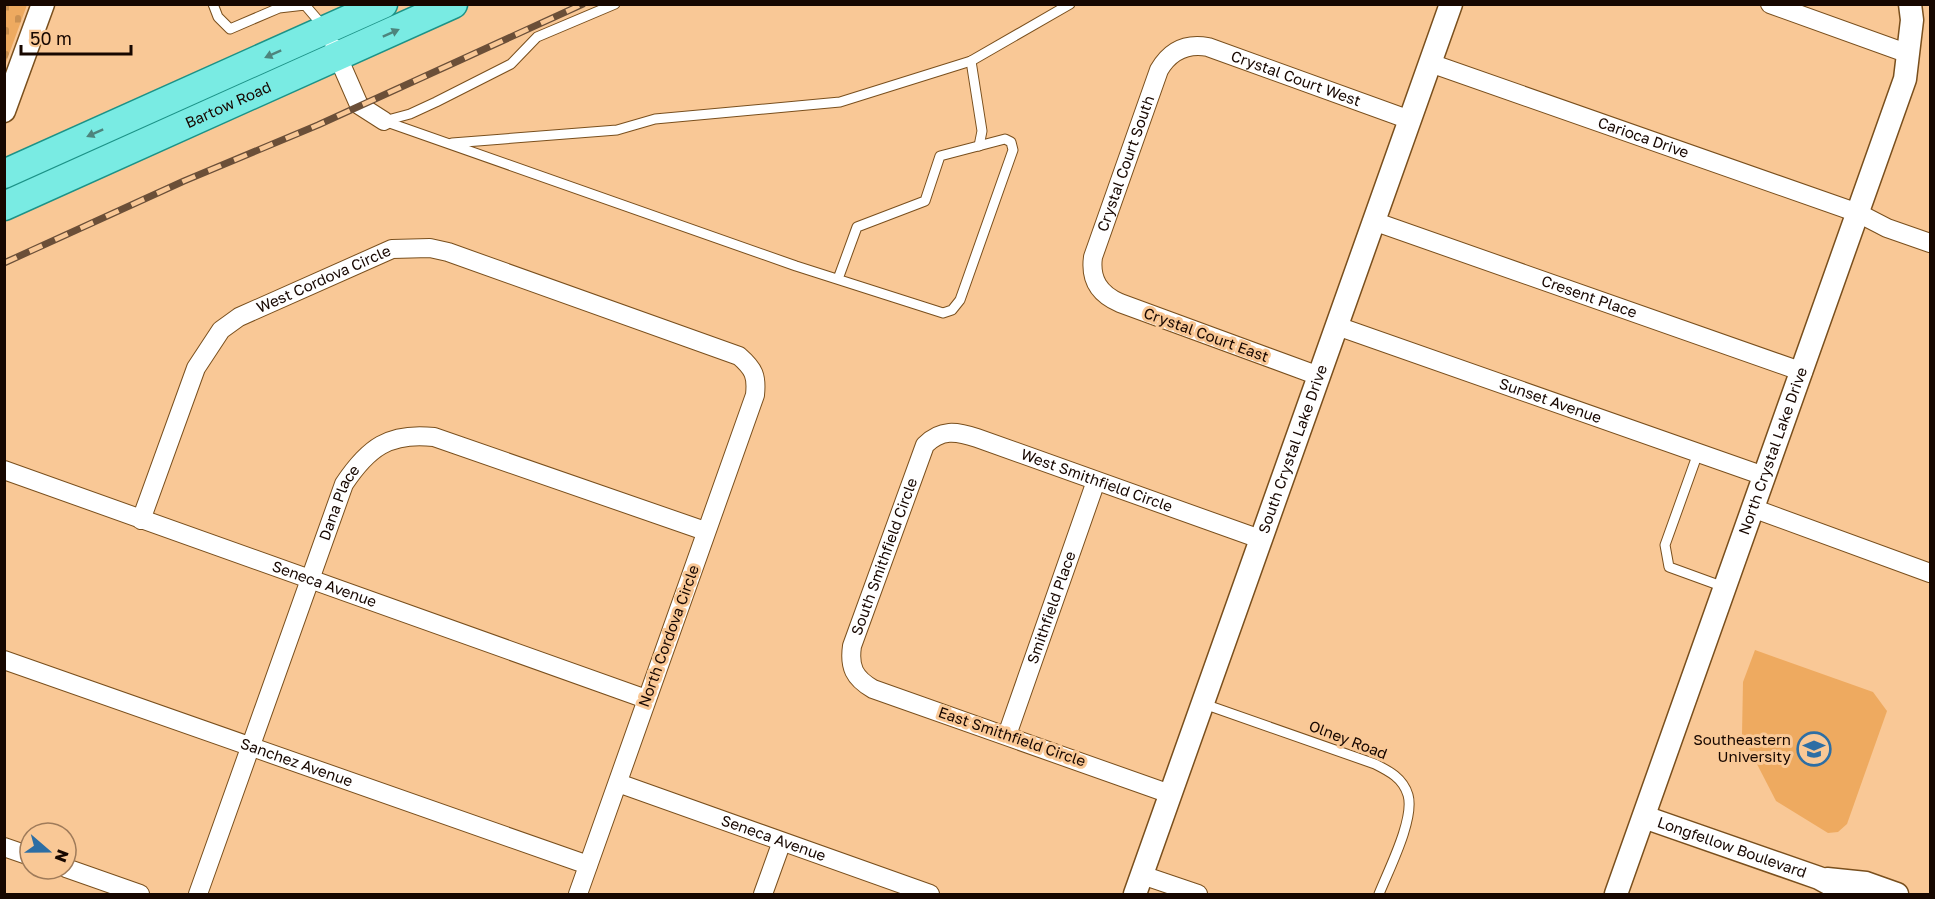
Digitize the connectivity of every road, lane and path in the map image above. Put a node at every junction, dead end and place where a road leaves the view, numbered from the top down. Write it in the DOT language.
graph roads {
  1 [pos="43,4"];
  2 [pos="213,4"];
  3 [pos="382,4"];
  4 [pos="453,4"];
  5 [pos="615,4"];
  6 [pos="1070,4"];
  7 [pos="1451,4"];
  8 [pos="1770,4"];
  9 [pos="1910,4"];
  10 [pos="326,30"];
  11 [pos="1179,49"];
  12 [pos="1909,54"];
  13 [pos="338,57"];
  14 [pos="971,61"];
  15 [pos="1430,63"];
  16 [pos="4,111"];
  17 [pos="1410,120"];
  18 [pos="384,121"];
  19 [pos="448,144"];
  20 [pos="979,146"];
  21 [pos="4,174"];
  22 [pos="4,206"];
  23 [pos="1858,213"];
  24 [pos="1376,222"];
  25 [pos="1930,243"];
  26 [pos="838,279"];
  27 [pos="1097,286"];
  28 [pos="1338,327"];
  29 [pos="1803,372"];
  30 [pos="1319,376"];
  31 [pos="756,377"];
  32 [pos="932,438"];
  33 [pos="1698,453"];
  34 [pos="4,471"];
  35 [pos="1764,476"];
  36 [pos="1096,481"];
  37 [pos="1755,509"];
  38 [pos="141,520"];
  39 [pos="705,531"];
  40 [pos="1260,539"];
  41 [pos="1930,573"];
  42 [pos="310,581"];
  43 [pos="1724,586"];
  44 [pos="4,660"];
  45 [pos="857,677"];
  46 [pos="646,699"];
  47 [pos="1202,704"];
  48 [pos="1007,735"];
  49 [pos="250,747"];
  50 [pos="618,783"];
  51 [pos="1170,794"];
  52 [pos="1644,817"];
  53 [pos="781,843"];
  54 [pos="588,866"];
  55 [pos="78,872"];
  56 [pos="1819,878"];
  57 [pos="1139,885"];
  58 [pos="140,894"];
  59 [pos="198,894"];
  60 [pos="578,894"];
  61 [pos="763,894"];
  62 [pos="930,894"];
  63 [pos="1198,894"];
  64 [pos="1379,894"];
  65 [pos="1616,894"];
  66 [pos="1848,894"];
  67 [pos="1897,894"];
  1 -- 16 [label="street"];
  2 -- 10 [label="lane"];
  3 -- 10 [label="main road, Bartow Road"];
  13 -- 4 [label="main road, Bartow Road, one-way"];
  5 -- 18 [label="lane"];
  6 -- 14 [label="lane"];
  7 -- 15 [label="street, South Crystal Lake Drive"];
  8 -- 12 [label="street"];
  9 -- 12 [label="street, North Crystal Lake Drive"];
  10 -- 13 [label="street"];
  10 -- 21 [label="main road, Bartow Road, one-way"];
  11 -- 17 [label="street, Crystal Court West"];
  11 -- 27 [label="street, Crystal Court South"];
  12 -- 23 [label="street, North Crystal Lake Drive"];
  13 -- 18 [label="street"];
  13 -- 22 [label="main road, Bartow Road"];
  14 -- 19 [label="lane"];
  14 -- 20 [label="lane"];
  15 -- 17 [label="street, South Crystal Lake Drive"];
  15 -- 23 [label="street, Carioca Drive"];
  17 -- 24 [label="street, South Crystal Lake Drive"];
  18 -- 19 [label="lane"];
  19 -- 26 [label="lane"];
  20 -- 26 [label="lane"];
  20 -- 26 [label="lane"];
  23 -- 25 [label="street, Carioca Drive"];
  23 -- 29 [label="street, North Crystal Lake Drive"];
  24 -- 28 [label="street, South Crystal Lake Drive"];
  24 -- 29 [label="street, Cresent Place"];
  27 -- 30 [label="street, Crystal Court East"];
  28 -- 30 [label="street, South Crystal Lake Drive"];
  28 -- 33 [label="street, Sunset Avenue"];
  29 -- 35 [label="street, North Crystal Lake Drive"];
  30 -- 40 [label="street, South Crystal Lake Drive"];
  31 -- 38 [label="street, West Cordova Circle"];
  31 -- 39 [label="street, North Cordova Circle"];
  32 -- 36 [label="street, West Smithfield Circle"];
  32 -- 45 [label="street, South Smithfield Circle"];
  33 -- 35 [label="street, Sunset Avenue"];
  33 -- 43 [label="lane"];
  34 -- 38 [label="street, Seneca Avenue"];
  35 -- 37 [label="street, North Crystal Lake Drive"];
  36 -- 40 [label="street, West Smithfield Circle"];
  36 -- 48 [label="street, Smithfield Place"];
  37 -- 41 [label="street"];
  37 -- 43 [label="street, North Crystal Lake Drive"];
  38 -- 42 [label="street, Seneca Avenue"];
  39 -- 42 [label="street, Dana Place"];
  39 -- 46 [label="street, North Cordova Circle"];
  40 -- 47 [label="street, South Crystal Lake Drive"];
  42 -- 46 [label="street, Seneca Avenue"];
  42 -- 49 [label="street, Dana Place"];
  43 -- 52 [label="street, North Crystal Lake Drive"];
  44 -- 49 [label="street, Sanchez Avenue"];
  45 -- 48 [label="street, East Smithfield Circle"];
  46 -- 50 [label="street, North Cordova Circle"];
  47 -- 51 [label="street, South Crystal Lake Drive"];
  47 -- 64 [label="lane, Olney Road"];
  48 -- 51 [label="street, East Smithfield Circle"];
  49 -- 54 [label="street, Sanchez Avenue"];
  49 -- 59 [label="street, Dana Place"];
  50 -- 53 [label="street, Seneca Avenue"];
  50 -- 54 [label="street, North Cordova Circle"];
  51 -- 57 [label="street, South Crystal Lake Drive"];
  52 -- 56 [label="street, Longfellow Boulevard"];
  52 -- 65 [label="street, North Crystal Lake Drive"];
  53 -- 61 [label="street"];
  53 -- 62 [label="street, Seneca Avenue"];
  54 -- 60 [label="street, North Cordova Circle"];
  55 -- 58 [label="street"];
  56 -- 66 [label="street, Longfellow Boulevard"];
  56 -- 67 [label="street, Longfellow Boulevard"];
  57 -- 63 [label="street"];
}
